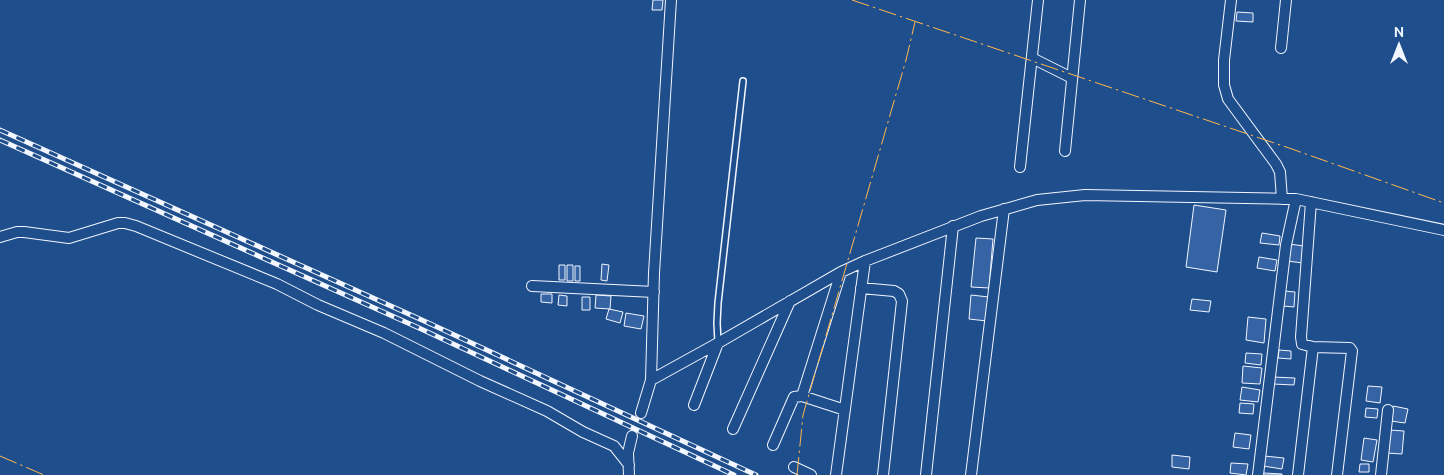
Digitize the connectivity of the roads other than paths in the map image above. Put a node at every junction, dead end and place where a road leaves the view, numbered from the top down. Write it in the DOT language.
graph roads {
  1 [pos="671,0"];
  2 [pos="1038,0"];
  3 [pos="1080,0"];
  4 [pos="1231,0"];
  5 [pos="1286,0"];
  6 [pos="1281,48"];
  7 [pos="1032,58"];
  8 [pos="1072,78"];
  9 [pos="743,82"];
  10 [pos="1065,151"];
  11 [pos="1020,167"];
  12 [pos="1282,195"];
  13 [pos="1296,199"];
  14 [pos="1311,202"];
  15 [pos="1004,209"];
  16 [pos="953,226"];
  17 [pos="1444,230"];
  18 [pos="0,237"];
  19 [pos="865,261"];
  20 [pos="841,272"];
  21 [pos="532,286"];
  22 [pos="862,288"];
  23 [pos="654,292"];
  24 [pos="790,301"];
  25 [pos="718,343"];
  26 [pos="1312,347"];
  27 [pos="651,380"];
  28 [pos="802,396"];
  29 [pos="694,405"];
  30 [pos="845,410"];
  31 [pos="1388,410"];
  32 [pos="641,413"];
  33 [pos="733,429"];
  34 [pos="632,436"];
  35 [pos="773,445"];
  36 [pos="794,467"];
  37 [pos="629,470"];
  38 [pos="810,475"];
  39 [pos="836,475"];
  40 [pos="883,475"];
  41 [pos="926,475"];
  42 [pos="971,475"];
  43 [pos="1258,475"];
  44 [pos="1298,475"];
  45 [pos="1337,475"];
  46 [pos="1381,475"];
  1 -- 23 [label="street"];
  2 -- 7 [label="street"];
  3 -- 8 [label="street"];
  4 -- 12 [label="street"];
  5 -- 6 [label="street"];
  7 -- 8 [label="street"];
  7 -- 11 [label="street"];
  8 -- 10 [label="street"];
  9 -- 25 [label="lane"];
  12 -- 13 [label="street"];
  12 -- 15 [label="street"];
  13 -- 14 [label="street"];
  13 -- 43 [label="street"];
  14 -- 17 [label="street"];
  14 -- 26 [label="street"];
  15 -- 16 [label="street"];
  15 -- 42 [label="street"];
  16 -- 19 [label="street"];
  16 -- 41 [label="street"];
  18 -- 37 [label="street"];
  19 -- 20 [label="street"];
  19 -- 22 [label="street"];
  20 -- 24 [label="street"];
  20 -- 28 [label="street"];
  21 -- 23 [label="street"];
  22 -- 30 [label="street"];
  22 -- 40 [label="street"];
  23 -- 27 [label="street"];
  24 -- 25 [label="street"];
  24 -- 33 [label="street"];
  25 -- 27 [label="street"];
  25 -- 29 [label="street"];
  26 -- 44 [label="street"];
  26 -- 45 [label="street"];
  27 -- 32 [label="street"];
  28 -- 30 [label="street"];
  28 -- 35 [label="street"];
  30 -- 39 [label="street"];
  31 -- 46 [label="street"];
  34 -- 37 [label="street"];
  36 -- 38 [label="street"];
}
